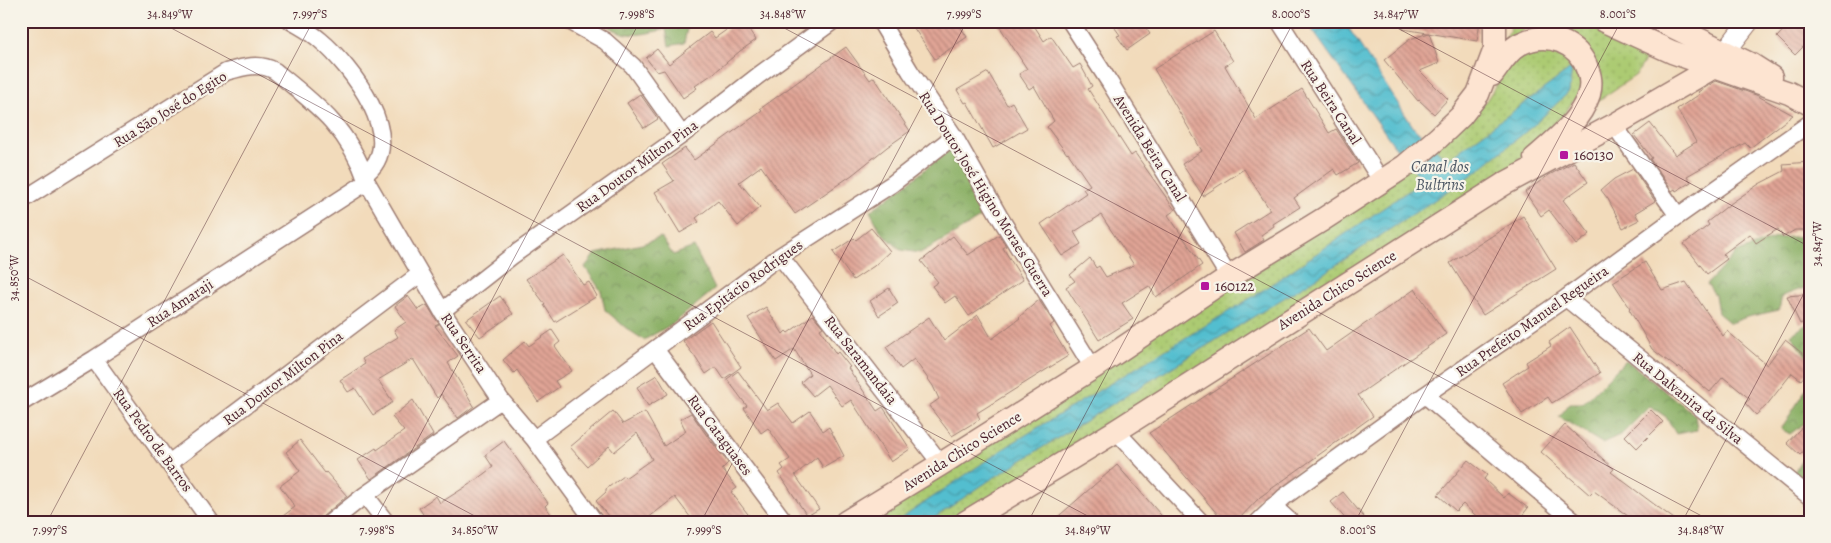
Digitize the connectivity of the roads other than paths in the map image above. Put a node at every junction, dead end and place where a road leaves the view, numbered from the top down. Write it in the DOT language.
graph roads {
  1 [pos="291,21"];
  2 [pos="569,21"];
  3 [pos="833,21"];
  4 [pos="880,21"];
  5 [pos="1070,21"];
  6 [pos="1279,21"];
  7 [pos="1495,21"];
  8 [pos="1508,21"];
  9 [pos="1604,21"];
  10 [pos="1661,21"];
  11 [pos="1749,21"];
  12 [pos="1495,49"];
  13 [pos="1720,59"];
  14 [pos="1478,94"];
  15 [pos="1810,104"];
  16 [pos="1810,123"];
  17 [pos="1614,125"];
  18 [pos="682,135"];
  19 [pos="954,136"];
  20 [pos="366,178"];
  21 [pos="1382,182"];
  22 [pos="1504,184"];
  23 [pos="21,201"];
  24 [pos="1678,216"];
  25 [pos="780,256"];
  26 [pos="420,274"];
  27 [pos="1229,276"];
  28 [pos="1566,298"];
  29 [pos="442,311"];
  30 [pos="655,349"];
  31 [pos="94,359"];
  32 [pos="1093,368"];
  33 [pos="1425,395"];
  34 [pos="501,400"];
  35 [pos="21,403"];
  36 [pos="1116,431"];
  37 [pos="534,438"];
  38 [pos="169,463"];
  39 [pos="941,464"];
  40 [pos="365,495"];
  41 [pos="1810,497"];
  42 [pos="1273,506"];
  43 [pos="212,522"];
  44 [pos="331,522"];
  45 [pos="386,522"];
  46 [pos="595,522"];
  47 [pos="784,522"];
  48 [pos="846,522"];
  49 [pos="966,522"];
  50 [pos="1201,522"];
  51 [pos="1258,522"];
  52 [pos="1291,522"];
  53 [pos="1575,522"];
  1 -- 20 [label="street"];
  2 -- 18 [label="street"];
  3 -- 18 [label="street, Rua Doutor Milton Pina"];
  4 -- 19 [label="street, Rua Doutor José Higino Moraes Guerra"];
  5 -- 27 [label="street, Avenida Beira Canal"];
  6 -- 21 [label="street, Rua Beira Canal"];
  7 -- 12 [label="main road, Avenida Chico Science"];
  8 -- 12 [label="main road"];
  9 -- 13 [label="main road"];
  10 -- 13 [label="main road"];
  11 -- 13 [label="street"];
  12 -- 14 [label="main road, Avenida Chico Science"];
  13 -- 15 [label="main road"];
  13 -- 17 [label="main road, Avenida Chico Science"];
  14 -- 21 [label="main road, Avenida Chico Science"];
  14 -- 22 [label="main road"];
  16 -- 24 [label="street, Rua Prefeito Manuel Regueira"];
  17 -- 22 [label="main road, Avenida Chico Science"];
  17 -- 24 [label="street"];
  18 -- 29 [label="street, Rua Doutor Milton Pina"];
  19 -- 25 [label="street, Rua Epitácio Rodrigues"];
  19 -- 32 [label="street, Rua Doutor José Higino Moraes Guerra"];
  20 -- 23 [label="street, Rua São José do Egito"];
  20 -- 26 [label="street, Rua Serrita"];
  20 -- 31 [label="street, Rua Amaraji"];
  21 -- 27 [label="main road, Avenida Chico Science"];
  22 -- 36 [label="main road, Avenida Chico Science"];
  24 -- 28 [label="street, Rua Prefeito Manuel Regueira"];
  25 -- 30 [label="street, Rua Epitácio Rodrigues"];
  25 -- 39 [label="street, Rua Saramandaia"];
  26 -- 29 [label="street, Rua Serrita"];
  26 -- 38 [label="street, Rua Doutor Milton Pina"];
  27 -- 32 [label="main road, Avenida Chico Science"];
  28 -- 33 [label="street, Rua Prefeito Manuel Regueira"];
  28 -- 41 [label="street, Rua Dalvanira da Silva"];
  29 -- 34 [label="street, Rua Serrita"];
  30 -- 37 [label="street, Rua Epitácio Rodrigues"];
  30 -- 47 [label="street, Rua Cataguases"];
  31 -- 35 [label="street, Rua Amaraji"];
  31 -- 38 [label="street, Rua Pedro de Barros"];
  32 -- 39 [label="main road, Avenida Chico Science"];
  33 -- 42 [label="street, Rua Prefeito Manuel Regueira"];
  33 -- 53 [label="street"];
  34 -- 37 [label="street, Rua Serrita"];
  34 -- 40 [label="street"];
  36 -- 49 [label="main road, Avenida Chico Science"];
  36 -- 50 [label="street"];
  37 -- 46 [label="street, Rua Serrita"];
  38 -- 43 [label="street, Rua Pedro de Barros"];
  39 -- 48 [label="main road, Avenida Chico Science"];
  40 -- 44 [label="street"];
  40 -- 45 [label="street"];
  42 -- 51 [label="street, Rua Prefeito Manuel Regueira"];
  42 -- 52 [label="street"];
}
